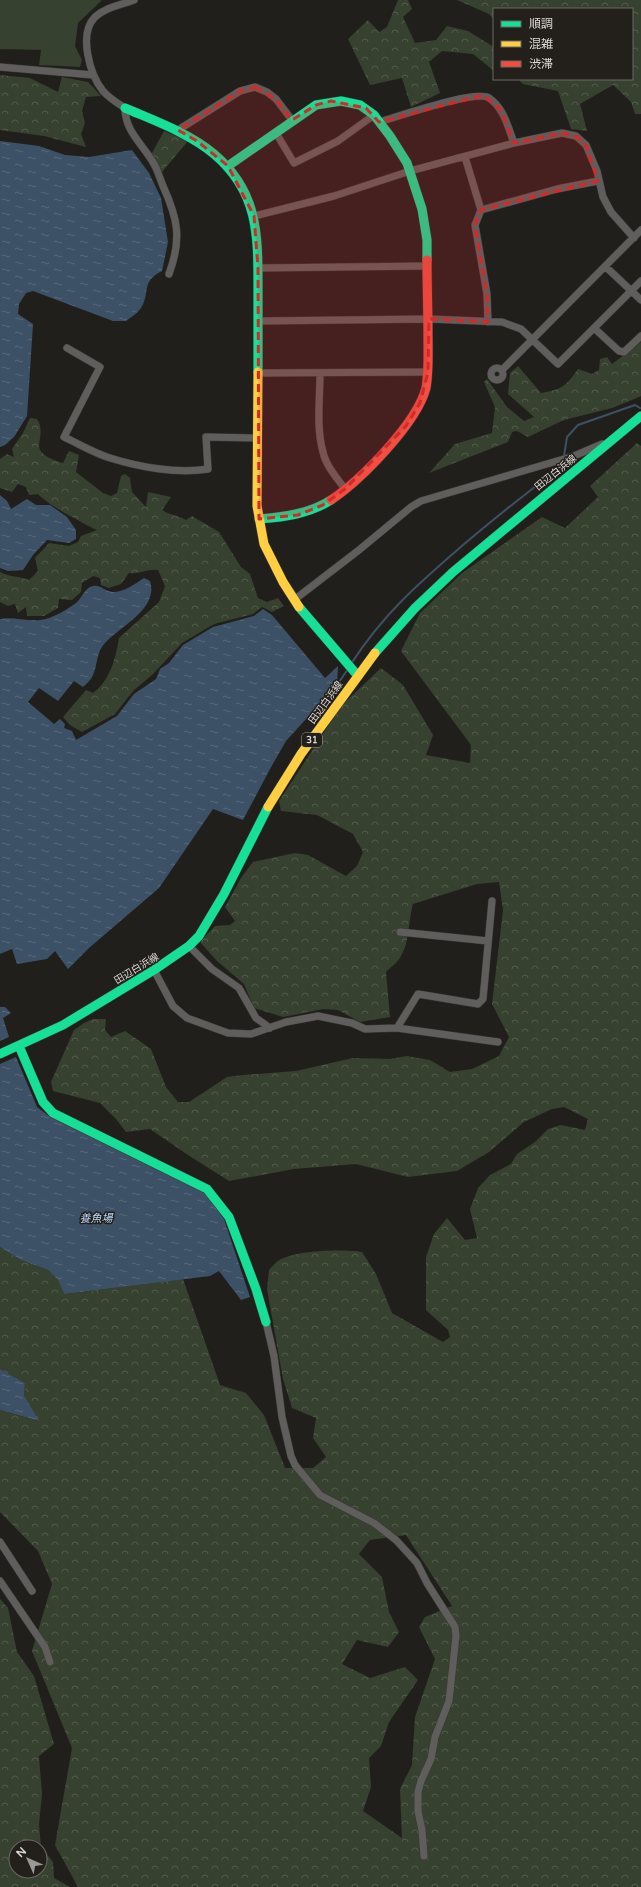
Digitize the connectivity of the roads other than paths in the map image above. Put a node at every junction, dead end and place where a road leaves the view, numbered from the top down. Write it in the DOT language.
graph roads {
  1 [pos="134,0"];
  2 [pos="0,67"];
  3 [pos="93,75"];
  4 [pos="125,108"];
  5 [pos="376,119"];
  6 [pos="292,120"];
  7 [pos="178,130"];
  8 [pos="276,133"];
  9 [pos="514,143"];
  10 [pos="465,157"];
  11 [pos="228,166"];
  12 [pos="410,171"];
  13 [pos="598,181"];
  14 [pos="481,210"];
  15 [pos="254,216"];
  16 [pos="641,230"];
  17 [pos="634,238"];
  18 [pos="428,266"];
  19 [pos="606,267"];
  20 [pos="258,268"];
  21 [pos="169,274"];
  22 [pos="641,281"];
  23 [pos="631,291"];
  24 [pos="641,300"];
  25 [pos="429,319"];
  26 [pos="259,322"];
  27 [pos="488,322"];
  28 [pos="594,328"];
  29 [pos="641,336"];
  30 [pos="532,339"];
  31 [pos="67,348"];
  32 [pos="502,370"];
  33 [pos="428,372"];
  34 [pos="258,373"];
  35 [pos="320,374"];
  36 [pos="640,420"];
  37 [pos="258,438"];
  38 [pos="611,440"];
  39 [pos="345,489"];
  40 [pos="259,519"];
  41 [pos="294,600"];
  42 [pos="355,673"];
  43 [pos="492,901"];
  44 [pos="400,932"];
  45 [pos="488,941"];
  46 [pos="189,946"];
  47 [pos="154,970"];
  48 [pos="270,1028"];
  49 [pos="398,1028"];
  50 [pos="498,1042"];
  51 [pos="19,1046"];
  52 [pos="0,1054"];
  53 [pos="266,1322"];
  54 [pos="0,1542"];
  55 [pos="0,1582"];
  56 [pos="32,1591"];
  57 [pos="50,1662"];
  58 [pos="424,1856"];
  1 -- 3 [label="street"];
  2 -- 3 [label="street"];
  3 -- 4 [label="street"];
  4 -- 7 [label="street"];
  4 -- 21 [label="street"];
  5 -- 6 [label="street"];
  5 -- 8 [label="street"];
  5 -- 9 [label="street"];
  5 -- 12 [label="street"];
  6 -- 7 [label="street"];
  6 -- 8 [label="street"];
  7 -- 11 [label="street"];
  8 -- 11 [label="street"];
  9 -- 10 [label="street"];
  9 -- 13 [label="street"];
  10 -- 12 [label="street"];
  10 -- 14 [label="street"];
  11 -- 15 [label="street"];
  12 -- 15 [label="street"];
  12 -- 18 [label="street"];
  13 -- 14 [label="street"];
  13 -- 17 [label="street"];
  14 -- 27 [label="street"];
  15 -- 20 [label="street"];
  16 -- 17 [label="street"];
  17 -- 19 [label="street"];
  18 -- 20 [label="street"];
  18 -- 25 [label="street"];
  19 -- 23 [label="street"];
  19 -- 30 [label="street"];
  20 -- 26 [label="street"];
  22 -- 23 [label="street"];
  23 -- 24 [label="street"];
  23 -- 28 [label="street"];
  25 -- 26 [label="street"];
  25 -- 27 [label="street"];
  25 -- 33 [label="street"];
  26 -- 34 [label="street"];
  27 -- 30 [label="street"];
  28 -- 29 [label="street"];
  28 -- 30 [label="street"];
  30 -- 32 [label="street"];
  31 -- 37 [label="street"];
  33 -- 35 [label="street"];
  33 -- 39 [label="street"];
  34 -- 35 [label="street"];
  34 -- 37 [label="street"];
  35 -- 39 [label="street"];
  36 -- 38 [label="street, 田辺白浜線 / 31"];
  37 -- 40 [label="street"];
  38 -- 41 [label="street"];
  38 -- 42 [label="street, 田辺白浜線 / 31"];
  39 -- 40 [label="street"];
  40 -- 41 [label="street"];
  41 -- 42 [label="street"];
  42 -- 46 [label="street, 田辺白浜線 / 31"];
  43 -- 45 [label="street"];
  44 -- 45 [label="street"];
  45 -- 49 [label="street"];
  46 -- 47 [label="street, 田辺白浜線 / 31"];
  46 -- 48 [label="street"];
  47 -- 48 [label="street"];
  47 -- 51 [label="street, 田辺白浜線 / 31"];
  48 -- 49 [label="street"];
  49 -- 50 [label="street"];
  51 -- 52 [label="street, 田辺白浜線 / 31"];
  51 -- 53 [label="street"];
  53 -- 58 [label="street"];
  54 -- 56 [label="street"];
  55 -- 57 [label="street"];
}
